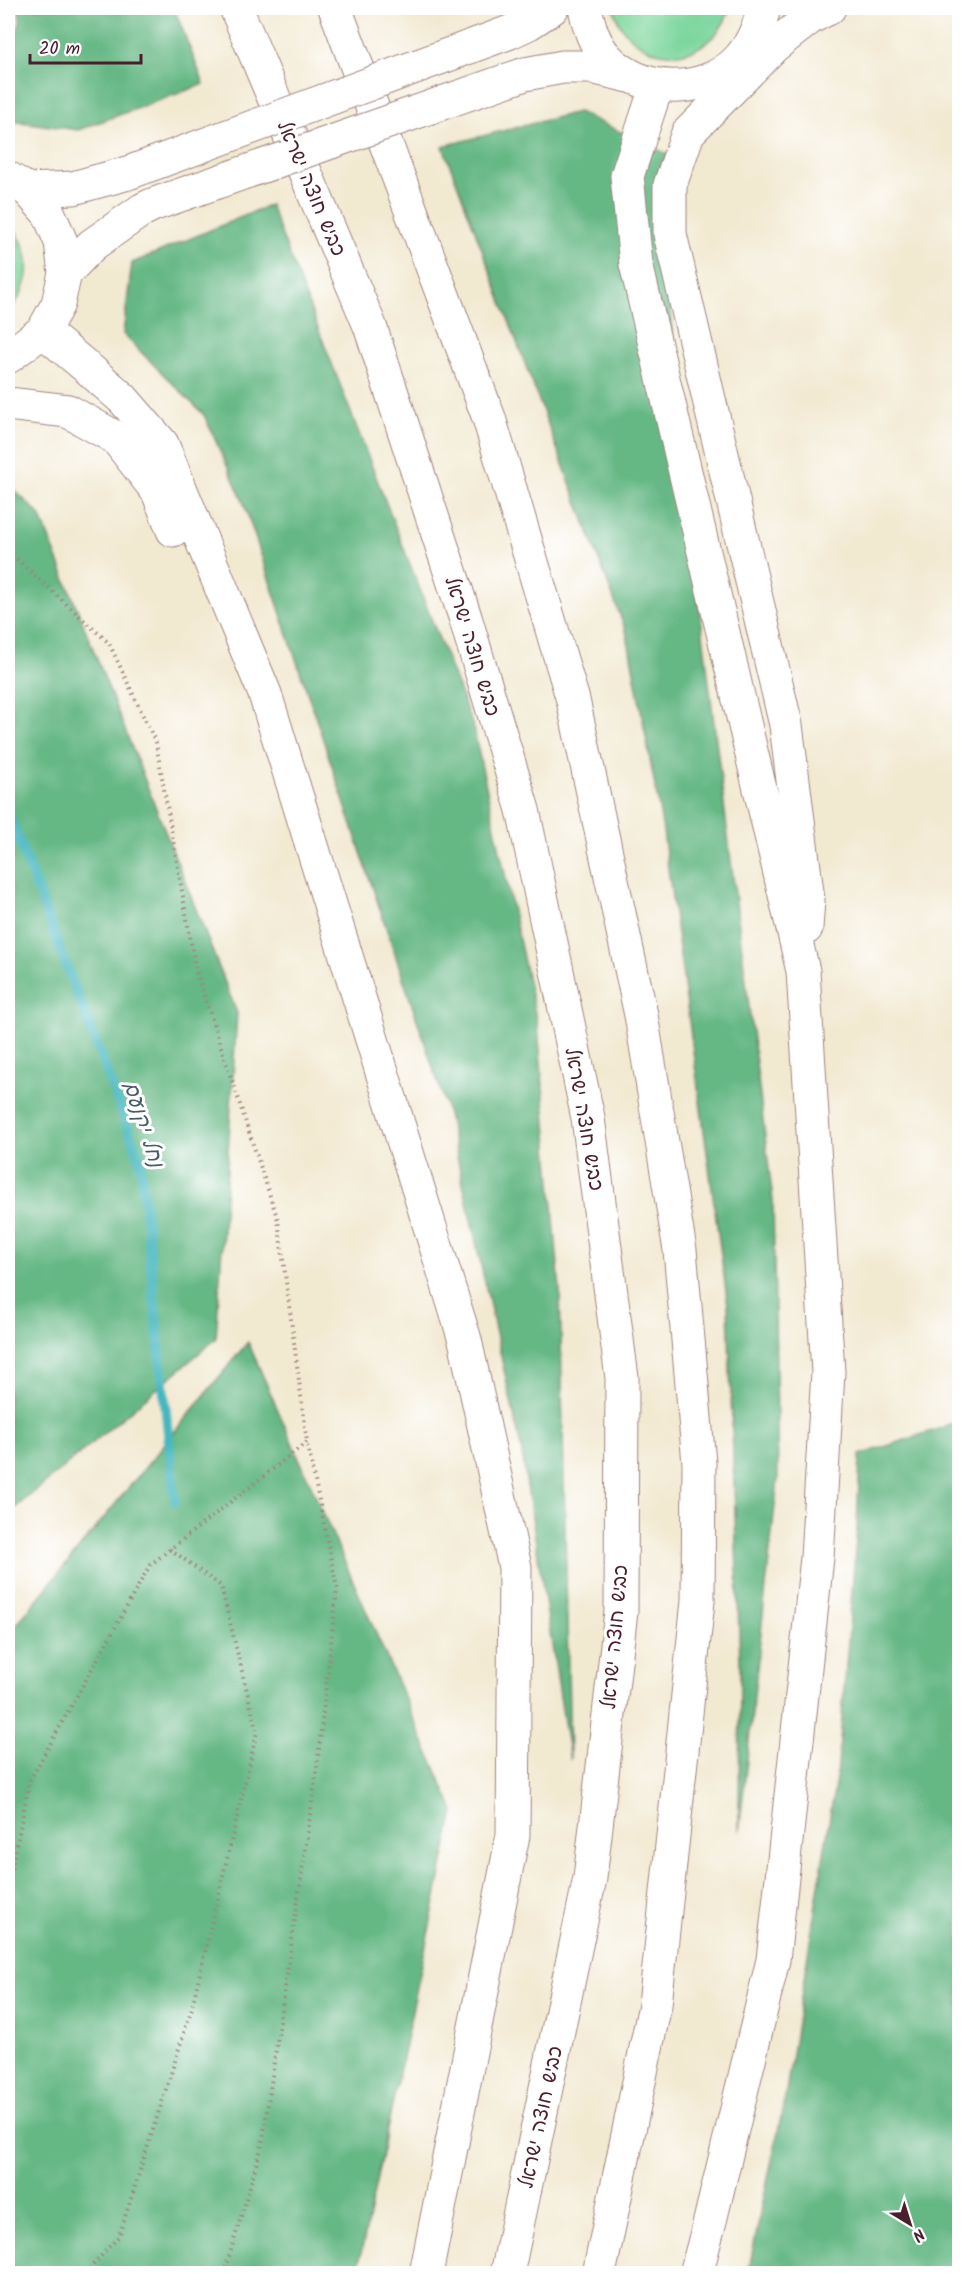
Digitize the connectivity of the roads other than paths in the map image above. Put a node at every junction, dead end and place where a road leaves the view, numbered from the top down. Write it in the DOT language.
graph roads {
  1 [pos="236,8"];
  2 [pos="335,8"];
  3 [pos="552,8"];
  4 [pos="585,8"];
  5 [pos="786,8"];
  6 [pos="829,8"];
  7 [pos="759,22"];
  8 [pos="644,81"];
  9 [pos="18,184"];
  10 [pos="64,273"];
  11 [pos="43,332"];
  12 [pos="8,357"];
  13 [pos="8,404"];
  14 [pos="265,694"];
  15 [pos="803,971"];
  16 [pos="426,2274"];
  17 [pos="507,2274"];
  18 [pos="599,2274"];
  19 [pos="696,2274"];
  1 -- 17 [label="main road, כביש חוצה ישראל"];
  2 -- 18 [label="main road"];
  3 -- 9 [label="main road, bridge"];
  4 -- 8 [label="main road"];
  5 -- 7 [label="main road"];
  6 -- 15 [label="main road"];
  7 -- 8 [label="main road"];
  8 -- 10 [label="main road, bridge"];
  8 -- 15 [label="main road"];
  9 -- 10 [label="main road"];
  10 -- 11 [label="main road"];
  11 -- 12 [label="main road"];
  11 -- 14 [label="main road"];
  13 -- 14 [label="main road"];
  14 -- 16 [label="main road"];
  15 -- 19 [label="main road"];
}
